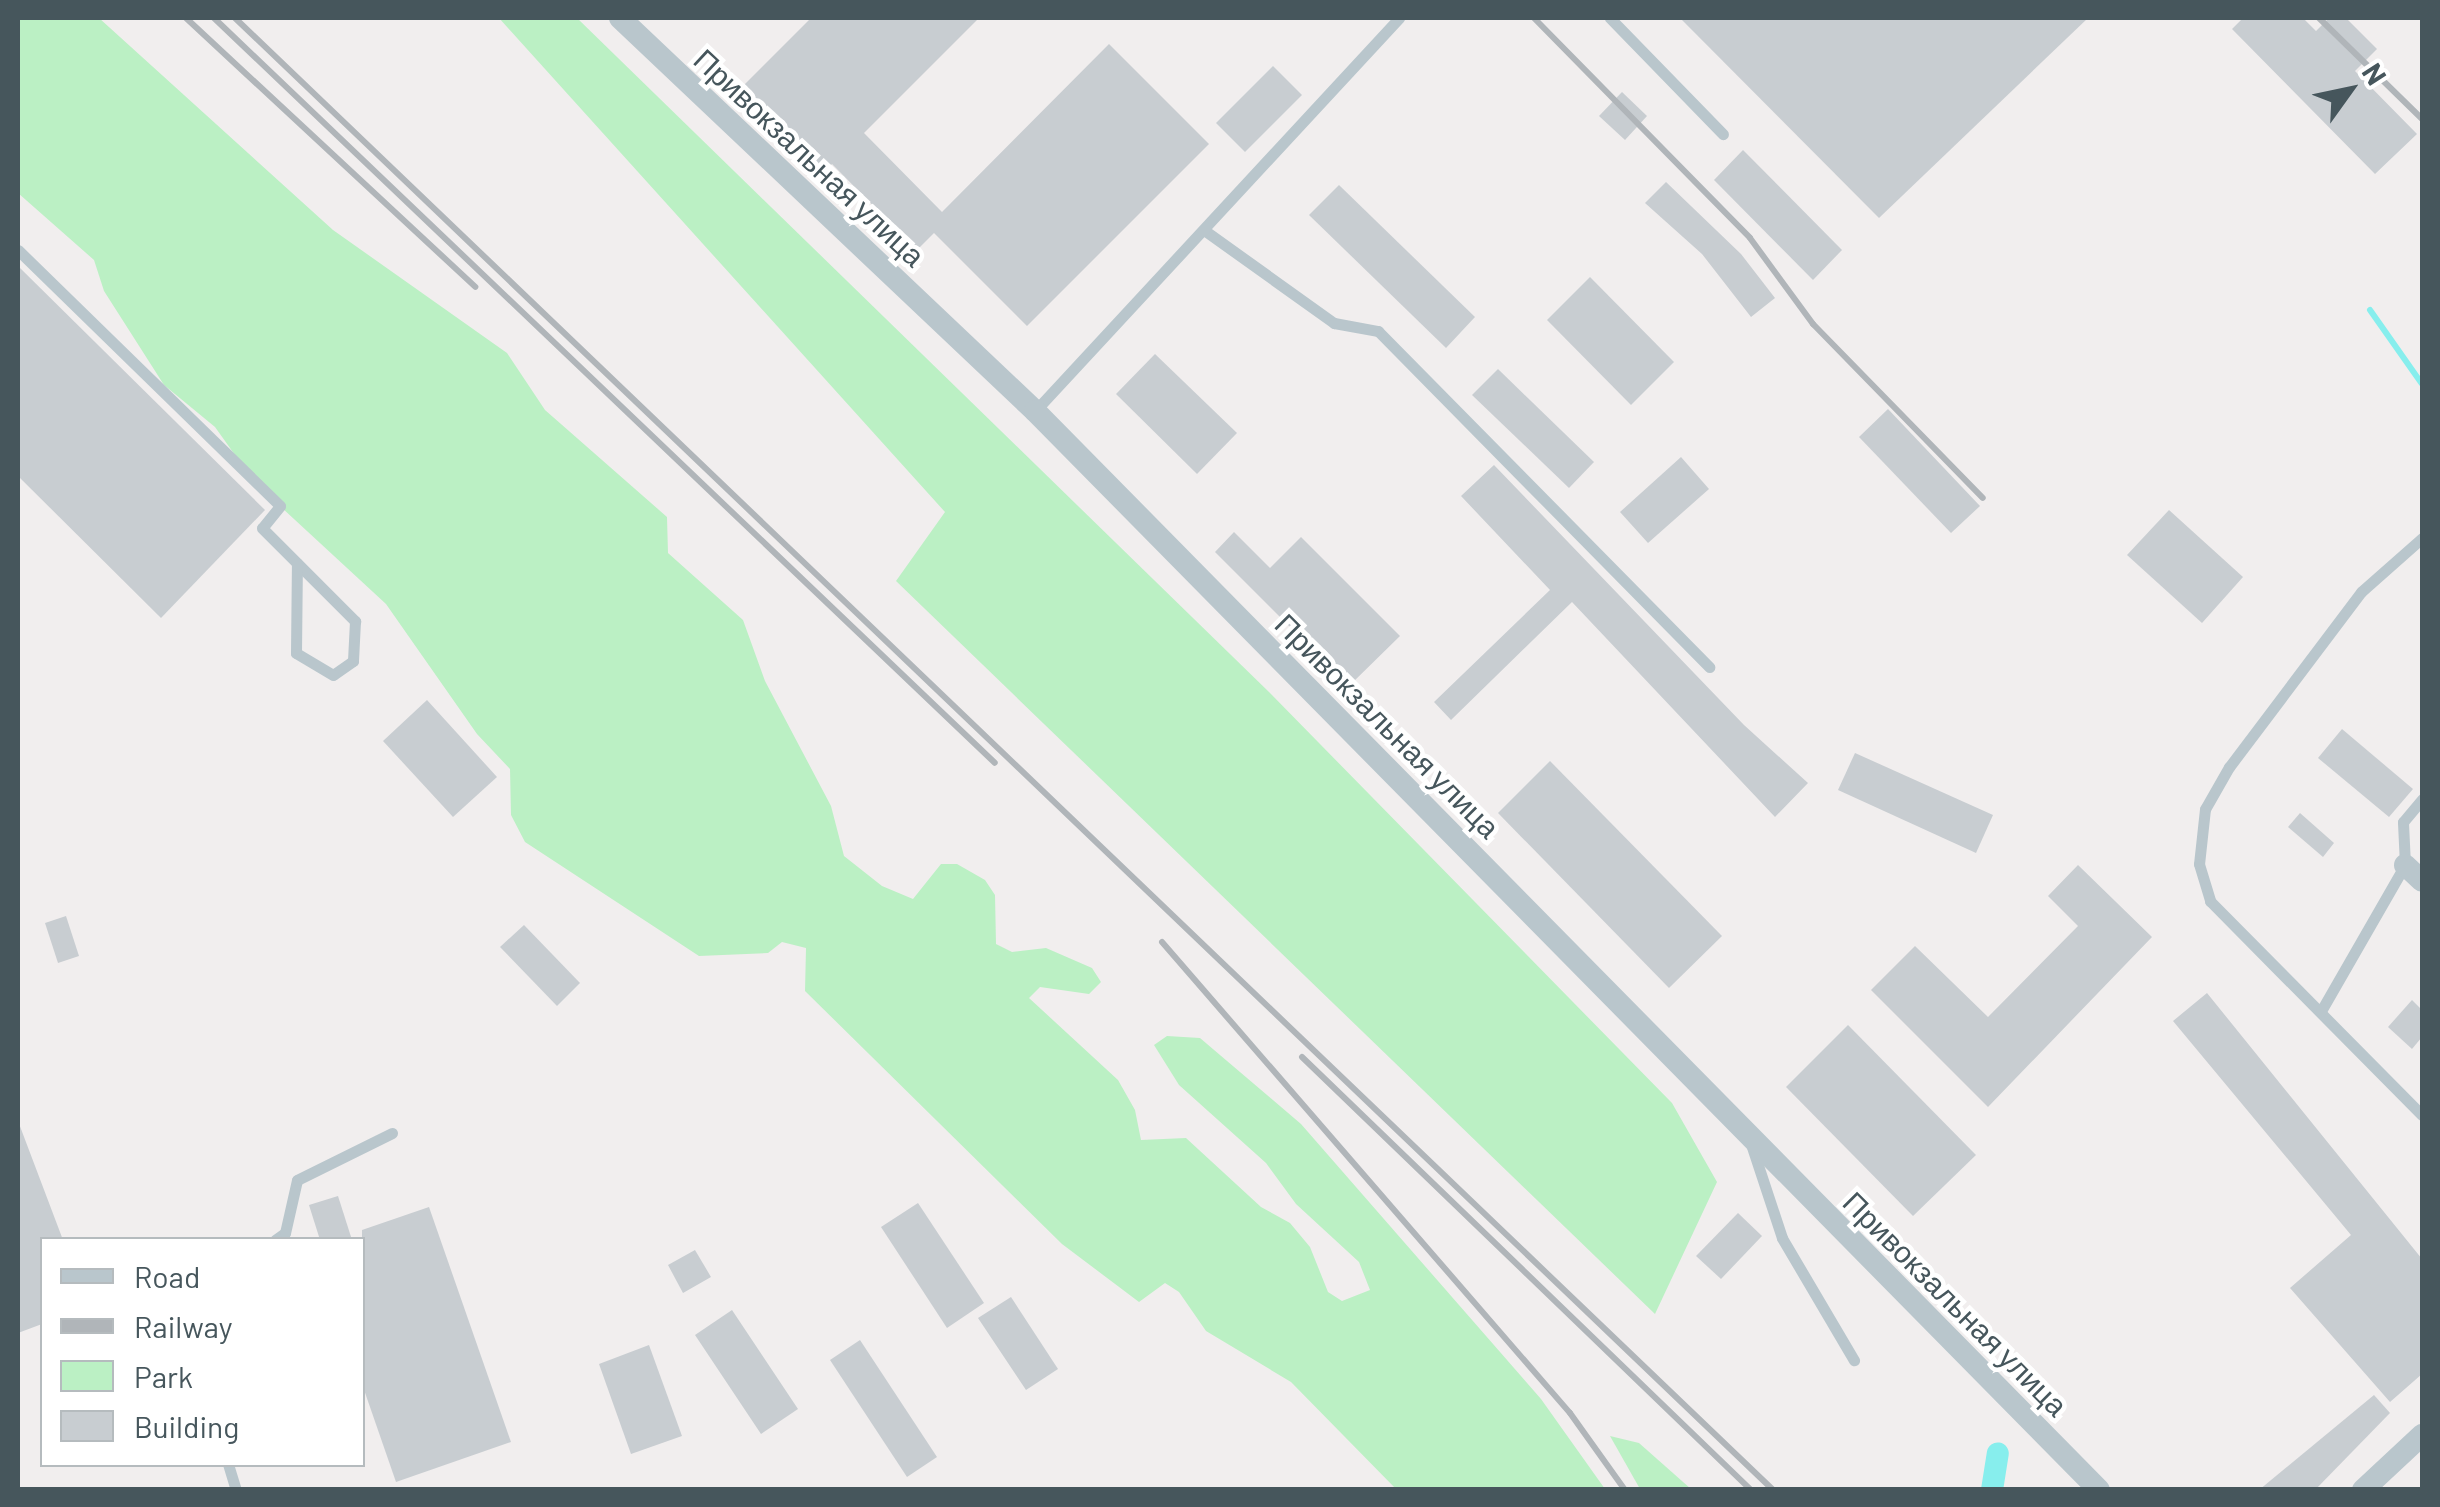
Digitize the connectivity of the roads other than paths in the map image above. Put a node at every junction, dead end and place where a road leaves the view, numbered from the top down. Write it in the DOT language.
graph roads {
  1 [pos="620,18"];
  2 [pos="1399,18"];
  3 [pos="1610,18"];
  4 [pos="1724,134"];
  5 [pos="1204,230"];
  6 [pos="18,250"];
  7 [pos="1035,411"];
  8 [pos="2422,539"];
  9 [pos="297,562"];
  10 [pos="1709,667"];
  11 [pos="2422,799"];
  12 [pos="2414,873"];
  13 [pos="2321,1011"];
  14 [pos="2422,1115"];
  15 [pos="1747,1132"];
  16 [pos="392,1133"];
  17 [pos="279,1237"];
  18 [pos="1854,1360"];
  19 [pos="2422,1435"];
  20 [pos="2100,1490"];
  21 [pos="2363,1490"];
  1 -- 7 [label="street, Привокзальная улица"];
  2 -- 5 [label="lane"];
  3 -- 4 [label="lane"];
  5 -- 7 [label="lane"];
  5 -- 10 [label="lane"];
  6 -- 9 [label="lane"];
  7 -- 15 [label="street, Привокзальная улица"];
  8 -- 13 [label="lane"];
  9 -- 9 [label="lane"];
  11 -- 12 [label="lane"];
  12 -- 13 [label="lane"];
  13 -- 14 [label="lane"];
  15 -- 18 [label="lane"];
  15 -- 20 [label="street, Привокзальная улица"];
  16 -- 17 [label="lane"];
  19 -- 21 [label="street"];
}
